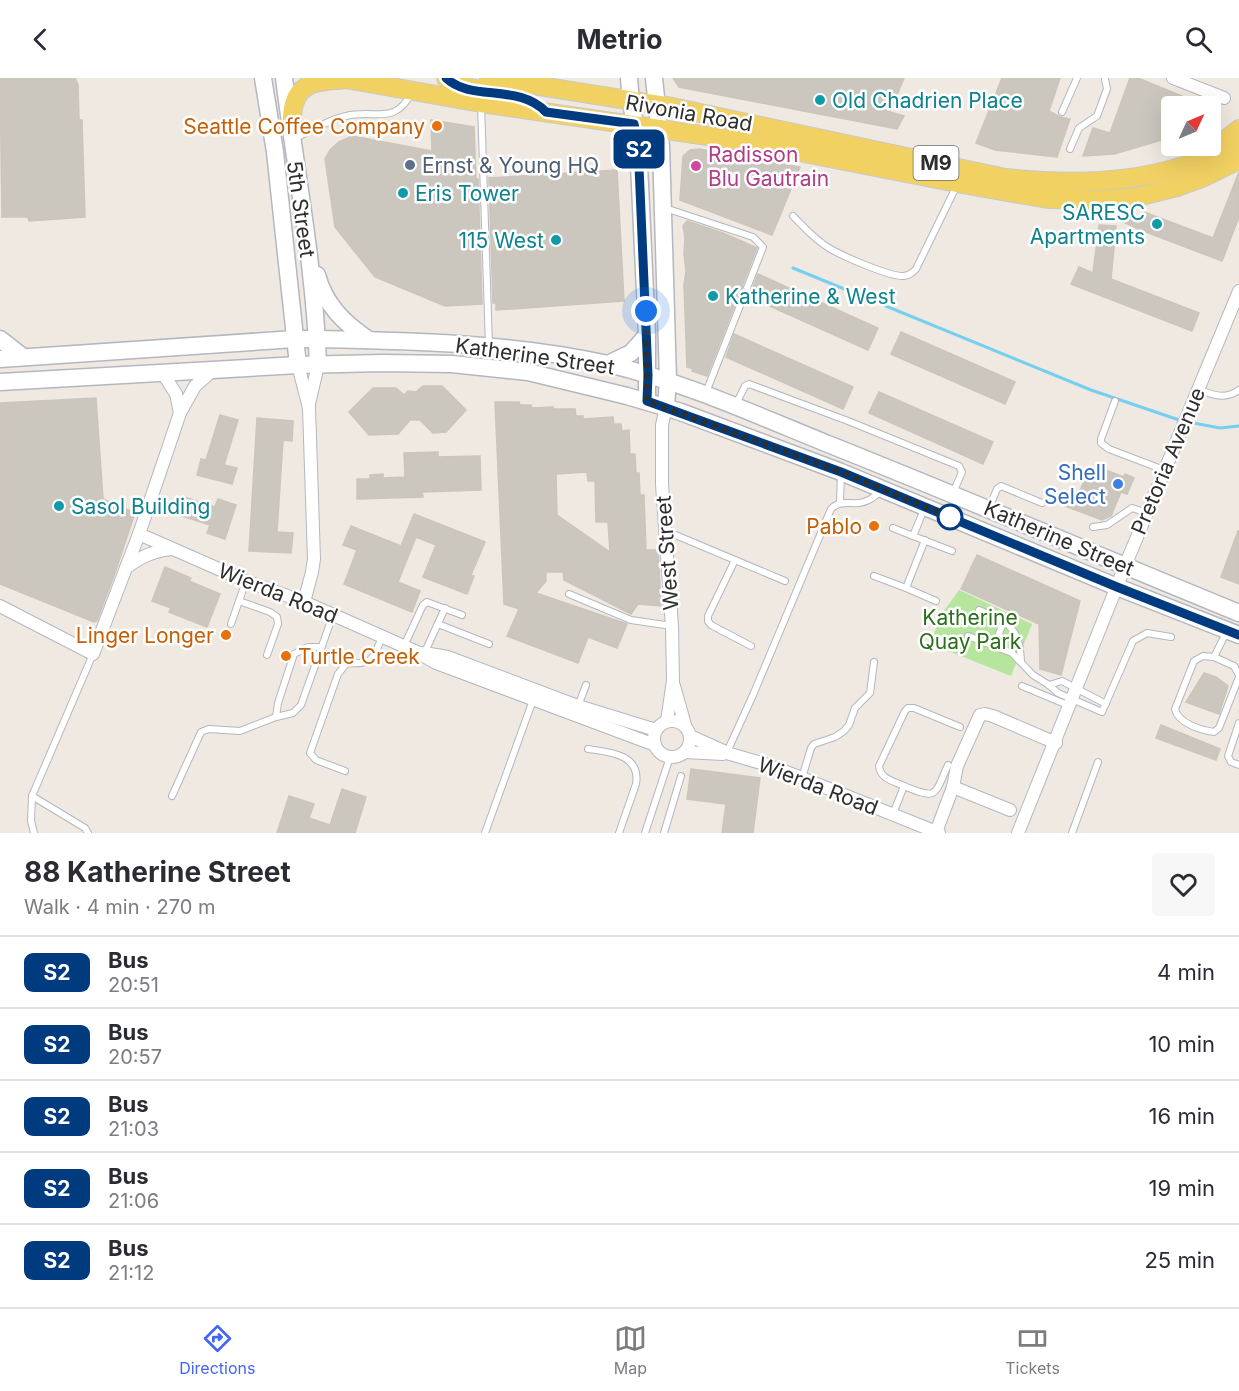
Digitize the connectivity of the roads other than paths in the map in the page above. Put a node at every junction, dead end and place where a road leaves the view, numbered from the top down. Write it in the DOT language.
graph roads {
  1 [pos="263,78"];
  2 [pos="284,78"];
  3 [pos="447,78"];
  4 [pos="489,78"];
  5 [pos="629,78"];
  6 [pos="654,78"];
  7 [pos="1077,78"];
  8 [pos="1173,78"];
  9 [pos="345,79"];
  10 [pos="1105,79"];
  11 [pos="413,92"];
  12 [pos="1224,98"];
  13 [pos="631,102"];
  14 [pos="481,103"];
  15 [pos="657,106"];
  16 [pos="546,112"];
  17 [pos="1062,112"];
  18 [pos="634,124"];
  19 [pos="659,127"];
  20 [pos="1239,129"];
  21 [pos="291,133"];
  22 [pos="1239,145"];
  23 [pos="1070,149"];
  24 [pos="1200,160"];
  25 [pos="1236,164"];
  26 [pos="957,183"];
  27 [pos="662,206"];
  28 [pos="794,216"];
  29 [pos="306,234"];
  30 [pos="1239,291"];
  31 [pos="647,335"];
  32 [pos="0,339"];
  33 [pos="295,339"];
  34 [pos="317,339"];
  35 [pos="369,340"];
  36 [pos="489,346"];
  37 [pos="23,357"];
  38 [pos="0,359"];
  39 [pos="608,364"];
  40 [pos="298,365"];
  41 [pos="318,365"];
  42 [pos="212,371"];
  43 [pos="162,372"];
  44 [pos="648,375"];
  45 [pos="668,380"];
  46 [pos="0,382"];
  47 [pos="1198,390"];
  48 [pos="1239,390"];
  49 [pos="705,395"];
  50 [pos="647,401"];
  51 [pos="1115,401"];
  52 [pos="666,407"];
  53 [pos="735,407"];
  54 [pos="309,408"];
  55 [pos="180,413"];
  56 [pos="662,425"];
  57 [pos="1164,470"];
  58 [pos="841,472"];
  59 [pos="883,490"];
  60 [pos="953,494"];
  61 [pos="840,503"];
  62 [pos="1042,503"];
  63 [pos="926,507"];
  64 [pos="989,508"];
  65 [pos="1147,513"];
  66 [pos="1093,527"];
  67 [pos="892,528"];
  68 [pos="665,531"];
  69 [pos="139,534"];
  70 [pos="913,536"];
  71 [pos="925,540"];
  72 [pos="173,549"];
  73 [pos="952,551"];
  74 [pos="735,560"];
  75 [pos="1125,566"];
  76 [pos="126,568"];
  77 [pos="874,576"];
  78 [pos="246,581"];
  79 [pos="785,581"];
  80 [pos="1117,587"];
  81 [pos="906,588"];
  82 [pos="569,594"];
  83 [pos="238,601"];
  84 [pos="304,602"];
  85 [pos="936,602"];
  86 [pos="0,606"];
  87 [pos="445,608"];
  88 [pos="980,610"];
  89 [pos="1239,613"];
  90 [pos="333,615"];
  91 [pos="462,615"];
  92 [pos="1004,621"];
  93 [pos="231,624"];
  94 [pos="438,624"];
  95 [pos="672,627"];
  96 [pos="1235,629"];
  97 [pos="968,636"];
  98 [pos="382,637"];
  99 [pos="1171,637"];
  100 [pos="489,644"];
  101 [pos="404,646"];
  102 [pos="751,646"];
  103 [pos="994,646"];
  104 [pos="320,647"];
  105 [pos="93,654"];
  106 [pos="422,654"];
  107 [pos="267,655"];
  108 [pos="1214,657"];
  109 [pos="1021,661"];
  110 [pos="874,662"];
  111 [pos="1239,676"];
  112 [pos="673,681"];
  113 [pos="586,685"];
  114 [pos="1049,685"];
  115 [pos="1022,686"];
  116 [pos="534,695"];
  117 [pos="1073,699"];
  118 [pos="1106,704"];
  119 [pos="576,710"];
  120 [pos="276,717"];
  121 [pos="667,721"];
  122 [pos="1239,723"];
  123 [pos="960,727"];
  124 [pos="656,730"];
  125 [pos="688,730"];
  126 [pos="1056,743"];
  127 [pos="655,745"];
  128 [pos="588,749"];
  129 [pos="685,752"];
  130 [pos="728,754"];
  131 [pos="670,757"];
  132 [pos="1098,762"];
  133 [pos="948,765"];
  134 [pos="1239,765"];
  135 [pos="345,771"];
  136 [pos="681,776"];
  137 [pos="802,778"];
  138 [pos="904,786"];
  139 [pos="953,787"];
  140 [pos="32,796"];
  141 [pos="172,796"];
  142 [pos="1010,810"];
  143 [pos="892,814"];
  144 [pos="938,832"];
  145 [pos="34,833"];
  146 [pos="88,833"];
  147 [pos="485,833"];
  148 [pos="619,833"];
  149 [pos="645,833"];
  150 [pos="664,833"];
  151 [pos="1018,833"];
  152 [pos="1072,833"];
  1 -- 33 [label="main road, 5th Street"];
  2 -- 21 [label="main road, 5th Street"];
  3 -- 16 [label="main road"];
  4 -- 13 [label="main road, Rivonia Road / M9"];
  5 -- 13 [label="main road"];
  6 -- 15 [label="main road, West Street"];
  7 -- 17 [label="lane"];
  8 -- 12 [label="street"];
  9 -- 11 [label="main road, Rivonia Road / M9"];
  9 -- 21 [label="main road, Rivonia Road"];
  10 -- 23 [label="lane"];
  11 -- 14 [label="main road, Rivonia Road / M9"];
  11 -- 21 [label="lane"];
  13 -- 15 [label="main road, Rivonia Road / M9"];
  13 -- 18 [label="main road"];
  14 -- 16 [label="main road, Rivonia Road / M9"];
  14 -- 36 [label="lane"];
  15 -- 19 [label="main road, West Street"];
  15 -- 24 [label="main road, Rivonia Road / M9"];
  16 -- 18 [label="main road, Rivonia Road / M9"];
  18 -- 19 [label="main road, Rivonia Road / M9"];
  18 -- 31 [label="main road"];
  19 -- 26 [label="main road, Rivonia Road / M9"];
  19 -- 27 [label="main road, West Street"];
  20 -- 24 [label="main road"];
  21 -- 29 [label="main road, 5th Street"];
  22 -- 24 [label="main road, Rivonia Road / M9"];
  25 -- 26 [label="main road, Rivonia Road / M9"];
  26 -- 28 [label="lane"];
  27 -- 45 [label="main road, West Street"];
  27 -- 49 [label="lane"];
  29 -- 34 [label="main road, 5th Street"];
  29 -- 35 [label="main road"];
  30 -- 47 [label="street, Pretoria Avenue"];
  31 -- 39 [label="main road"];
  31 -- 44 [label="main road"];
  32 -- 37 [label="main road"];
  33 -- 34 [label="main road, Katherine Street"];
  33 -- 37 [label="main road, Katherine Street"];
  33 -- 40 [label="main road, 5th Street"];
  34 -- 35 [label="main road, Katherine Street"];
  34 -- 41 [label="main road, 5th Street"];
  35 -- 36 [label="main road, Katherine Street"];
  36 -- 39 [label="main road, Katherine Street"];
  37 -- 38 [label="main road, Katherine Street"];
  39 -- 44 [label="main road, Katherine Street"];
  40 -- 41 [label="main road, Katherine Street"];
  40 -- 42 [label="main road, Katherine Street"];
  40 -- 54 [label="street"];
  41 -- 50 [label="main road, Katherine Street"];
  41 -- 54 [label="street"];
  42 -- 43 [label="main road, Katherine Street"];
  42 -- 55 [label="street"];
  43 -- 46 [label="main road, Katherine Street"];
  43 -- 55 [label="street"];
  44 -- 45 [label="main road, Katherine Street"];
  44 -- 50 [label="main road"];
  45 -- 49 [label="main road, Katherine Street"];
  45 -- 52 [label="main road, West Street"];
  45 -- 80 [label="main road"];
  47 -- 48 [label="lane"];
  47 -- 57 [label="street, Pretoria Avenue"];
  49 -- 53 [label="main road, Katherine Street"];
  50 -- 52 [label="main road, Katherine Street"];
  50 -- 56 [label="street"];
  51 -- 57 [label="lane"];
  52 -- 56 [label="street, West Street"];
  52 -- 58 [label="main road, Katherine Street"];
  53 -- 60 [label="main road, Katherine Street"];
  53 -- 60 [label="lane"];
  54 -- 84 [label="street"];
  55 -- 69 [label="street"];
  56 -- 68 [label="street, West Street"];
  57 -- 65 [label="street, Pretoria Avenue"];
  58 -- 59 [label="main road, Katherine Street"];
  58 -- 61 [label="lane"];
  59 -- 61 [label="lane"];
  59 -- 63 [label="main road, Katherine Street"];
  60 -- 64 [label="main road, Katherine Street"];
  61 -- 130 [label="lane"];
  62 -- 64 [label="lane"];
  63 -- 70 [label="lane"];
  63 -- 80 [label="main road, Katherine Street"];
  64 -- 75 [label="main road, Katherine Street"];
  65 -- 66 [label="lane"];
  65 -- 75 [label="street, Pretoria Avenue"];
  67 -- 70 [label="lane"];
  68 -- 74 [label="lane"];
  68 -- 95 [label="street, West Street"];
  69 -- 72 [label="street, Wierda Road"];
  69 -- 76 [label="street"];
  70 -- 71 [label="lane"];
  71 -- 73 [label="lane"];
  71 -- 81 [label="lane"];
  72 -- 76 [label="street"];
  72 -- 78 [label="street, Wierda Road"];
  74 -- 79 [label="lane"];
  74 -- 102 [label="lane"];
  75 -- 80 [label="street, Pretoria Avenue"];
  75 -- 89 [label="main road, Katherine Street"];
  75 -- 96 [label="main road"];
  76 -- 105 [label="street"];
  77 -- 81 [label="lane"];
  78 -- 83 [label="lane"];
  78 -- 84 [label="street, Wierda Road"];
  80 -- 96 [label="main road, Katherine Street"];
  80 -- 117 [label="street, Pretoria Avenue"];
  81 -- 85 [label="lane"];
  82 -- 95 [label="lane"];
  83 -- 93 [label="lane"];
  83 -- 107 [label="lane"];
  84 -- 90 [label="street, Wierda Road"];
  86 -- 105 [label="street"];
  87 -- 91 [label="lane"];
  87 -- 94 [label="lane"];
  87 -- 101 [label="lane"];
  88 -- 92 [label="lane"];
  90 -- 98 [label="street, Wierda Road"];
  90 -- 104 [label="lane"];
  92 -- 103 [label="lane"];
  92 -- 109 [label="lane"];
  94 -- 100 [label="lane"];
  94 -- 106 [label="lane"];
  95 -- 112 [label="street, West Street"];
  96 -- 108 [label="lane"];
  97 -- 103 [label="lane"];
  98 -- 101 [label="street, Wierda Road"];
  98 -- 135 [label="lane"];
  99 -- 118 [label="lane"];
  101 -- 106 [label="street, Wierda Road"];
  103 -- 109 [label="lane"];
  104 -- 120 [label="lane"];
  104 -- 120 [label="lane"];
  105 -- 140 [label="lane"];
  106 -- 116 [label="street, Wierda Road"];
  108 -- 111 [label="lane"];
  108 -- 111 [label="lane"];
  109 -- 114 [label="lane"];
  110 -- 137 [label="lane"];
  112 -- 121 [label="street, West Street"];
  112 -- 125 [label="street, West Street"];
  113 -- 119 [label="lane"];
  114 -- 117 [label="lane"];
  114 -- 117 [label="lane"];
  115 -- 117 [label="lane"];
  116 -- 119 [label="street, Wierda Road"];
  116 -- 147 [label="lane"];
  117 -- 118 [label="lane"];
  117 -- 118 [label="lane"];
  117 -- 126 [label="street, Pretoria Avenue"];
  119 -- 124 [label="street, Wierda Road"];
  119 -- 127 [label="street, Wierda Road"];
  120 -- 141 [label="lane"];
  121 -- 124 [label="street"];
  121 -- 125 [label="street"];
  122 -- 134 [label="lane"];
  123 -- 138 [label="lane"];
  124 -- 127 [label="street"];
  125 -- 129 [label="street"];
  125 -- 130 [label="street, Wierda Road"];
  126 -- 139 [label="street"];
  126 -- 151 [label="street, Pretoria Avenue"];
  127 -- 131 [label="street"];
  128 -- 148 [label="lane"];
  129 -- 130 [label="street, Wierda Road"];
  129 -- 131 [label="street"];
  130 -- 137 [label="street, Wierda Road"];
  131 -- 149 [label="lane"];
  132 -- 152 [label="lane"];
  133 -- 138 [label="lane"];
  136 -- 150 [label="lane"];
  137 -- 143 [label="street, Wierda Road"];
  138 -- 143 [label="lane"];
  139 -- 142 [label="street"];
  139 -- 144 [label="street"];
  140 -- 145 [label="lane"];
  140 -- 146 [label="lane"];
  143 -- 144 [label="street, Wierda Road"];
}
